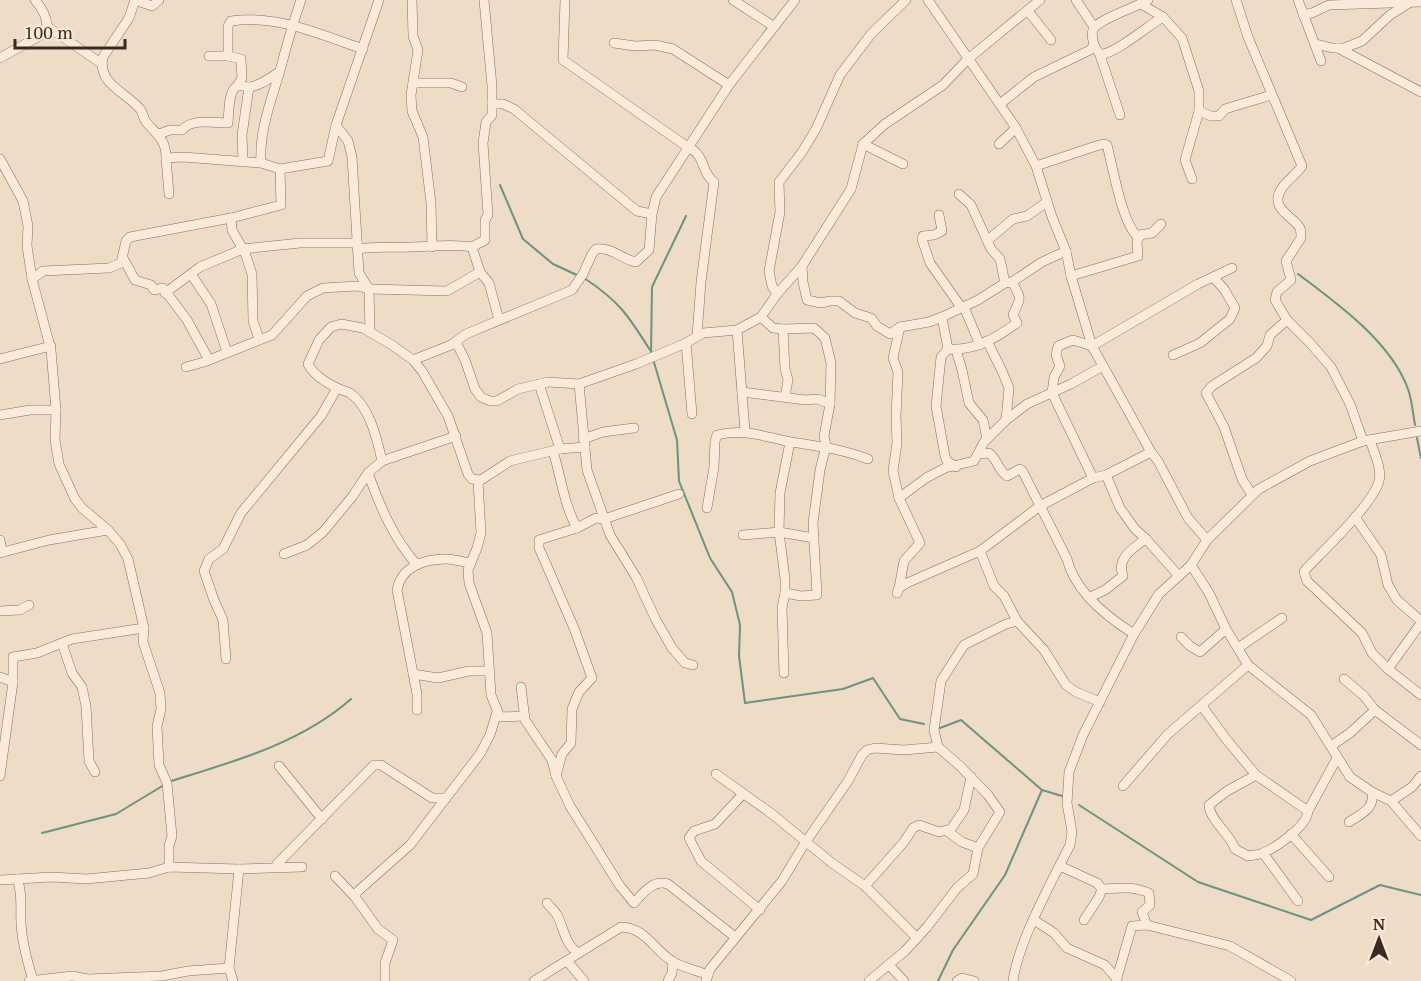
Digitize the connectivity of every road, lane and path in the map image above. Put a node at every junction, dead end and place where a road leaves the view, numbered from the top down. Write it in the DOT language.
graph roads {
  1 [pos="35,0"];
  2 [pos="135,0"];
  3 [pos="159,0"];
  4 [pos="301,0"];
  5 [pos="379,0"];
  6 [pos="412,0"];
  7 [pos="484,0"];
  8 [pos="566,0"];
  9 [pos="733,0"];
  10 [pos="795,0"];
  11 [pos="906,0"];
  12 [pos="927,0"];
  13 [pos="1076,0"];
  14 [pos="1119,0"];
  15 [pos="1236,0"];
  16 [pos="1298,0"];
  17 [pos="1144,2"];
  18 [pos="1421,2"];
  19 [pos="1409,3"];
  20 [pos="1034,4"];
  21 [pos="1127,9"];
  22 [pos="1303,15"];
  23 [pos="1163,17"];
  24 [pos="292,26"];
  25 [pos="773,26"];
  26 [pos="48,27"];
  27 [pos="1094,27"];
  28 [pos="1051,40"];
  29 [pos="614,43"];
  30 [pos="1316,44"];
  31 [pos="1094,45"];
  32 [pos="1338,48"];
  33 [pos="363,49"];
  34 [pos="1100,55"];
  35 [pos="209,56"];
  36 [pos="228,56"];
  37 [pos="0,58"];
  38 [pos="968,59"];
  39 [pos="1320,61"];
  40 [pos="102,64"];
  41 [pos="279,72"];
  42 [pos="412,83"];
  43 [pos="729,84"];
  44 [pos="238,85"];
  45 [pos="249,87"];
  46 [pos="462,87"];
  47 [pos="1421,92"];
  48 [pos="1271,95"];
  49 [pos="492,102"];
  50 [pos="1000,104"];
  51 [pos="1199,111"];
  52 [pos="1120,115"];
  53 [pos="336,125"];
  54 [pos="1016,128"];
  55 [pos="159,134"];
  56 [pos="863,144"];
  57 [pos="999,144"];
  58 [pos="689,148"];
  59 [pos="166,158"];
  60 [pos="0,159"];
  61 [pos="243,162"];
  62 [pos="261,163"];
  63 [pos="903,164"];
  64 [pos="1036,166"];
  65 [pos="280,169"];
  66 [pos="1192,179"];
  67 [pos="169,194"];
  68 [pos="959,194"];
  69 [pos="1047,202"];
  70 [pos="652,214"];
  71 [pos="939,214"];
  72 [pos="231,218"];
  73 [pos="1161,224"];
  74 [pos="1138,238"];
  75 [pos="988,240"];
  76 [pos="357,246"];
  77 [pos="432,247"];
  78 [pos="472,247"];
  79 [pos="243,249"];
  80 [pos="1066,251"];
  81 [pos="123,258"];
  82 [pos="802,266"];
  83 [pos="1232,267"];
  84 [pos="480,273"];
  85 [pos="191,274"];
  86 [pos="1071,276"];
  87 [pos="1213,277"];
  88 [pos="32,279"];
  89 [pos="1009,283"];
  90 [pos="369,289"];
  91 [pos="165,293"];
  92 [pos="777,294"];
  93 [pos="963,307"];
  94 [pos="761,317"];
  95 [pos="942,317"];
  96 [pos="499,320"];
  97 [pos="1287,320"];
  98 [pos="900,327"];
  99 [pos="783,329"];
  100 [pos="737,330"];
  101 [pos="370,332"];
  102 [pos="697,336"];
  103 [pos="259,339"];
  104 [pos="456,342"];
  105 [pos="686,343"];
  106 [pos="984,343"];
  107 [pos="51,346"];
  108 [pos="1092,346"];
  109 [pos="952,349"];
  110 [pos="227,352"];
  111 [pos="1173,355"];
  112 [pos="0,358"];
  113 [pos="209,360"];
  114 [pos="413,360"];
  115 [pos="1103,366"];
  116 [pos="186,367"];
  117 [pos="539,384"];
  118 [pos="579,384"];
  119 [pos="337,388"];
  120 [pos="742,392"];
  121 [pos="1052,393"];
  122 [pos="785,397"];
  123 [pos="830,404"];
  124 [pos="56,410"];
  125 [pos="692,414"];
  126 [pos="0,415"];
  127 [pos="1006,420"];
  128 [pos="634,428"];
  129 [pos="1421,431"];
  130 [pos="745,432"];
  131 [pos="456,436"];
  132 [pos="987,439"];
  133 [pos="1366,441"];
  134 [pos="790,442"];
  135 [pos="584,443"];
  136 [pos="826,446"];
  137 [pos="557,450"];
  138 [pos="1151,452"];
  139 [pos="979,454"];
  140 [pos="868,459"];
  141 [pos="382,461"];
  142 [pos="956,467"];
  143 [pos="368,473"];
  144 [pos="1106,475"];
  145 [pos="1093,478"];
  146 [pos="478,481"];
  147 [pos="679,494"];
  148 [pos="1252,495"];
  149 [pos="899,498"];
  150 [pos="1040,506"];
  151 [pos="707,508"];
  152 [pos="1355,517"];
  153 [pos="604,519"];
  154 [pos="577,528"];
  155 [pos="108,530"];
  156 [pos="779,532"];
  157 [pos="743,535"];
  158 [pos="814,538"];
  159 [pos="1146,538"];
  160 [pos="0,540"];
  161 [pos="1207,540"];
  162 [pos="980,551"];
  163 [pos="1,552"];
  164 [pos="284,554"];
  165 [pos="470,563"];
  166 [pos="417,565"];
  167 [pos="1191,565"];
  168 [pos="1179,576"];
  169 [pos="785,593"];
  170 [pos="1089,597"];
  171 [pos="28,605"];
  172 [pos="0,612"];
  173 [pos="1282,618"];
  174 [pos="1017,621"];
  175 [pos="1421,622"];
  176 [pos="144,628"];
  177 [pos="1226,629"];
  178 [pos="1134,634"];
  179 [pos="1181,637"];
  180 [pos="62,644"];
  181 [pos="1238,648"];
  182 [pos="226,659"];
  183 [pos="693,664"];
  184 [pos="1248,664"];
  185 [pos="1388,669"];
  186 [pos="489,671"];
  187 [pos="784,673"];
  188 [pos="413,675"];
  189 [pos="0,677"];
  190 [pos="1344,679"];
  191 [pos="13,682"];
  192 [pos="521,687"];
  193 [pos="1421,695"];
  194 [pos="1100,702"];
  195 [pos="1202,705"];
  196 [pos="417,710"];
  197 [pos="1375,710"];
  198 [pos="497,712"];
  199 [pos="525,716"];
  200 [pos="1421,745"];
  201 [pos="1331,746"];
  202 [pos="938,747"];
  203 [pos="1337,758"];
  204 [pos="279,766"];
  205 [pos="95,772"];
  206 [pos="716,774"];
  207 [pos="1256,775"];
  208 [pos="0,776"];
  209 [pos="556,776"];
  210 [pos="1421,776"];
  211 [pos="971,777"];
  212 [pos="1123,786"];
  213 [pos="1372,792"];
  214 [pos="743,794"];
  215 [pos="446,798"];
  216 [pos="1391,801"];
  217 [pos="1308,811"];
  218 [pos="322,819"];
  219 [pos="1349,822"];
  220 [pos="947,831"];
  221 [pos="1291,834"];
  222 [pos="1421,836"];
  223 [pos="805,843"];
  224 [pos="978,848"];
  225 [pos="1263,853"];
  226 [pos="276,864"];
  227 [pos="1059,866"];
  228 [pos="169,867"];
  229 [pos="302,867"];
  230 [pos="238,869"];
  231 [pos="335,876"];
  232 [pos="1329,878"];
  233 [pos="17,879"];
  234 [pos="0,880"];
  235 [pos="865,886"];
  236 [pos="1102,888"];
  237 [pos="355,897"];
  238 [pos="1298,901"];
  239 [pos="547,903"];
  240 [pos="760,910"];
  241 [pos="1034,920"];
  242 [pos="1084,920"];
  243 [pos="1147,924"];
  244 [pos="735,937"];
  245 [pos="917,938"];
  246 [pos="579,954"];
  247 [pos="568,962"];
  248 [pos="673,962"];
  249 [pos="889,965"];
  250 [pos="229,968"];
  251 [pos="707,978"];
  252 [pos="31,980"];
  253 [pos="87,980"];
  254 [pos="1117,980"];
  255 [pos="233,981"];
  256 [pos="385,981"];
  257 [pos="534,981"];
  258 [pos="584,981"];
  259 [pos="668,981"];
  260 [pos="869,981"];
  261 [pos="904,981"];
  262 [pos="957,981"];
  263 [pos="974,981"];
  264 [pos="1013,981"];
  265 [pos="1292,981"];
  1 -- 26 [label="street"];
  2 -- 3 [label="street"];
  2 -- 40 [label="street"];
  4 -- 24 [label="street"];
  5 -- 33 [label="street"];
  6 -- 42 [label="street"];
  7 -- 49 [label="street"];
  8 -- 58 [label="street"];
  9 -- 25 [label="street"];
  10 -- 25 [label="street"];
  11 -- 92 [label="street"];
  12 -- 38 [label="street"];
  13 -- 27 [label="street"];
  14 -- 21 [label="street"];
  15 -- 48 [label="street"];
  16 -- 22 [label="street"];
  17 -- 21 [label="street"];
  17 -- 23 [label="street"];
  18 -- 19 [label="street"];
  19 -- 22 [label="street"];
  19 -- 32 [label="street"];
  20 -- 28 [label="street"];
  20 -- 38 [label="street"];
  21 -- 27 [label="street"];
  22 -- 30 [label="street"];
  23 -- 34 [label="street"];
  23 -- 51 [label="street"];
  24 -- 33 [label="street"];
  24 -- 36 [label="street"];
  24 -- 41 [label="street"];
  25 -- 43 [label="street"];
  26 -- 37 [label="street"];
  26 -- 40 [label="street"];
  27 -- 31 [label="street"];
  29 -- 43 [label="street"];
  30 -- 32 [label="street"];
  30 -- 39 [label="street"];
  31 -- 34 [label="street"];
  31 -- 50 [label="street"];
  32 -- 47 [label="street"];
  33 -- 53 [label="street"];
  34 -- 52 [label="street"];
  35 -- 36 [label="street"];
  36 -- 44 [label="street"];
  38 -- 50 [label="street"];
  38 -- 56 [label="street"];
  40 -- 55 [label="street"];
  41 -- 45 [label="street"];
  41 -- 62 [label="street"];
  42 -- 46 [label="street"];
  42 -- 77 [label="street"];
  43 -- 58 [label="street"];
  44 -- 45 [label="street"];
  44 -- 55 [label="street"];
  45 -- 61 [label="street"];
  48 -- 51 [label="street"];
  48 -- 97 [label="street"];
  49 -- 70 [label="street"];
  49 -- 78 [label="street"];
  50 -- 54 [label="street"];
  51 -- 66 [label="street"];
  53 -- 65 [label="street"];
  53 -- 76 [label="street"];
  54 -- 57 [label="street"];
  54 -- 64 [label="street"];
  55 -- 59 [label="street"];
  56 -- 63 [label="street"];
  56 -- 82 [label="street"];
  58 -- 70 [label="street"];
  58 -- 102 [label="street"];
  59 -- 61 [label="street"];
  59 -- 67 [label="street"];
  60 -- 88 [label="street"];
  61 -- 62 [label="street"];
  62 -- 65 [label="street"];
  64 -- 69 [label="street"];
  64 -- 74 [label="street"];
  65 -- 72 [label="street"];
  68 -- 75 [label="street"];
  69 -- 75 [label="street"];
  69 -- 80 [label="street"];
  70 -- 96 [label="street"];
  71 -- 93 [label="street"];
  72 -- 79 [label="street"];
  72 -- 81 [label="street"];
  73 -- 74 [label="street"];
  74 -- 86 [label="street"];
  75 -- 89 [label="street"];
  76 -- 77 [label="street"];
  76 -- 79 [label="street"];
  76 -- 90 [label="street"];
  77 -- 78 [label="street"];
  78 -- 84 [label="street"];
  79 -- 85 [label="street"];
  79 -- 103 [label="street"];
  80 -- 86 [label="street"];
  80 -- 89 [label="street"];
  81 -- 88 [label="street"];
  81 -- 91 [label="street"];
  82 -- 92 [label="street"];
  82 -- 98 [label="street"];
  83 -- 87 [label="street"];
  84 -- 90 [label="street"];
  84 -- 96 [label="street"];
  85 -- 91 [label="street"];
  85 -- 110 [label="street"];
  86 -- 108 [label="street"];
  87 -- 108 [label="street"];
  87 -- 111 [label="street"];
  88 -- 107 [label="street"];
  89 -- 93 [label="street"];
  89 -- 106 [label="street"];
  90 -- 101 [label="street"];
  90 -- 103 [label="street"];
  91 -- 113 [label="street"];
  92 -- 94 [label="street"];
  93 -- 95 [label="street"];
  93 -- 106 [label="street"];
  94 -- 99 [label="street"];
  94 -- 100 [label="street"];
  95 -- 98 [label="street"];
  95 -- 109 [label="street"];
  96 -- 104 [label="street"];
  97 -- 133 [label="street"];
  97 -- 148 [label="street"];
  98 -- 149 [label="street"];
  99 -- 122 [label="street"];
  99 -- 123 [label="street"];
  100 -- 102 [label="street"];
  100 -- 120 [label="street"];
  101 -- 114 [label="street"];
  101 -- 119 [label="street"];
  102 -- 105 [label="street"];
  103 -- 110 [label="street"];
  104 -- 114 [label="street"];
  104 -- 117 [label="street"];
  105 -- 118 [label="street"];
  105 -- 125 [label="street"];
  106 -- 109 [label="street"];
  106 -- 127 [label="street"];
  107 -- 112 [label="street"];
  107 -- 124 [label="street"];
  108 -- 115 [label="street"];
  108 -- 121 [label="street"];
  109 -- 132 [label="street"];
  109 -- 142 [label="street"];
  110 -- 113 [label="street"];
  113 -- 116 [label="street"];
  114 -- 131 [label="street"];
  115 -- 121 [label="street"];
  115 -- 138 [label="street"];
  117 -- 118 [label="street"];
  117 -- 137 [label="street"];
  118 -- 135 [label="street"];
  119 -- 141 [label="street"];
  119 -- 182 [label="street"];
  120 -- 122 [label="street"];
  120 -- 130 [label="street"];
  121 -- 127 [label="street"];
  121 -- 145 [label="street"];
  122 -- 123 [label="street"];
  123 -- 136 [label="street"];
  124 -- 126 [label="street"];
  124 -- 155 [label="street"];
  127 -- 132 [label="street"];
  128 -- 135 [label="street"];
  129 -- 133 [label="street"];
  130 -- 134 [label="street"];
  130 -- 151 [label="street"];
  131 -- 141 [label="street"];
  131 -- 146 [label="street"];
  132 -- 139 [label="street"];
  133 -- 148 [label="street"];
  133 -- 152 [label="street"];
  134 -- 136 [label="street"];
  134 -- 156 [label="street"];
  135 -- 137 [label="street"];
  135 -- 153 [label="street"];
  136 -- 140 [label="street"];
  136 -- 158 [label="street"];
  137 -- 146 [label="street"];
  137 -- 154 [label="street"];
  138 -- 144 [label="street"];
  138 -- 161 [label="street"];
  139 -- 142 [label="street"];
  139 -- 150 [label="street"];
  141 -- 143 [label="street"];
  142 -- 149 [label="street"];
  143 -- 164 [label="street"];
  143 -- 166 [label="street"];
  144 -- 145 [label="street"];
  144 -- 159 [label="street"];
  145 -- 150 [label="street"];
  146 -- 165 [label="street"];
  147 -- 153 [label="street"];
  148 -- 161 [label="street"];
  149 -- 162 [label="street"];
  150 -- 162 [label="street"];
  150 -- 170 [label="street"];
  152 -- 175 [label="street"];
  152 -- 185 [label="street"];
  153 -- 154 [label="street"];
  153 -- 183 [label="street"];
  154 -- 209 [label="street"];
  155 -- 163 [label="street"];
  155 -- 176 [label="street"];
  156 -- 157 [label="street"];
  156 -- 158 [label="street"];
  156 -- 169 [label="street"];
  158 -- 169 [label="street"];
  159 -- 168 [label="street"];
  159 -- 170 [label="street"];
  160 -- 163 [label="street"];
  161 -- 167 [label="street"];
  162 -- 174 [label="street"];
  165 -- 166 [label="street"];
  165 -- 186 [label="street"];
  166 -- 188 [label="street"];
  167 -- 168 [label="street"];
  167 -- 177 [label="street"];
  168 -- 178 [label="street"];
  169 -- 187 [label="street"];
  170 -- 178 [label="street"];
  171 -- 172 [label="street"];
  173 -- 181 [label="street"];
  174 -- 194 [label="street"];
  174 -- 202 [label="street"];
  175 -- 185 [label="street"];
  176 -- 180 [label="street"];
  176 -- 228 [label="street"];
  177 -- 179 [label="street"];
  177 -- 181 [label="street"];
  178 -- 194 [label="street"];
  180 -- 191 [label="street"];
  180 -- 205 [label="street"];
  181 -- 184 [label="street"];
  184 -- 195 [label="street"];
  184 -- 201 [label="street"];
  185 -- 193 [label="street"];
  186 -- 188 [label="street"];
  186 -- 198 [label="street"];
  188 -- 196 [label="street"];
  189 -- 191 [label="street"];
  190 -- 197 [label="street"];
  191 -- 208 [label="street"];
  192 -- 199 [label="street"];
  194 -- 227 [label="street"];
  195 -- 207 [label="street"];
  195 -- 212 [label="street"];
  197 -- 200 [label="street"];
  197 -- 201 [label="street"];
  198 -- 199 [label="street"];
  198 -- 215 [label="street"];
  199 -- 209 [label="street"];
  201 -- 203 [label="street"];
  202 -- 211 [label="street"];
  202 -- 223 [label="street"];
  203 -- 213 [label="street"];
  203 -- 217 [label="street"];
  204 -- 218 [label="street"];
  206 -- 214 [label="street"];
  207 -- 217 [label="street"];
  207 -- 225 [label="street"];
  209 -- 244 [label="street"];
  210 -- 216 [label="street"];
  211 -- 220 [label="street"];
  211 -- 224 [label="street"];
  213 -- 216 [label="street"];
  213 -- 219 [label="street"];
  214 -- 223 [label="street"];
  214 -- 240 [label="street"];
  215 -- 218 [label="street"];
  215 -- 237 [label="street"];
  216 -- 222 [label="street"];
  217 -- 221 [label="street"];
  218 -- 226 [label="street"];
  220 -- 224 [label="street"];
  220 -- 235 [label="street"];
  221 -- 225 [label="street"];
  221 -- 232 [label="street"];
  223 -- 235 [label="street"];
  223 -- 240 [label="street"];
  224 -- 245 [label="street"];
  225 -- 238 [label="street"];
  227 -- 236 [label="street"];
  227 -- 241 [label="street"];
  228 -- 230 [label="street"];
  228 -- 233 [label="street"];
  229 -- 230 [label="street"];
  230 -- 250 [label="street"];
  231 -- 237 [label="street"];
  233 -- 234 [label="street"];
  233 -- 252 [label="street"];
  235 -- 245 [label="street"];
  236 -- 242 [label="street"];
  236 -- 243 [label="street"];
  237 -- 256 [label="street"];
  239 -- 246 [label="street"];
  240 -- 244 [label="street"];
  241 -- 254 [label="street"];
  241 -- 264 [label="street"];
  243 -- 254 [label="street"];
  243 -- 265 [label="street"];
  244 -- 251 [label="street"];
  245 -- 249 [label="street"];
  246 -- 247 [label="street"];
  246 -- 248 [label="street"];
  247 -- 257 [label="street"];
  247 -- 258 [label="street"];
  248 -- 251 [label="street"];
  248 -- 259 [label="street"];
  249 -- 260 [label="street"];
  249 -- 261 [label="street"];
  250 -- 253 [label="street"];
  250 -- 255 [label="street"];
  252 -- 253 [label="street"];
  262 -- 263 [label="street"];
}
